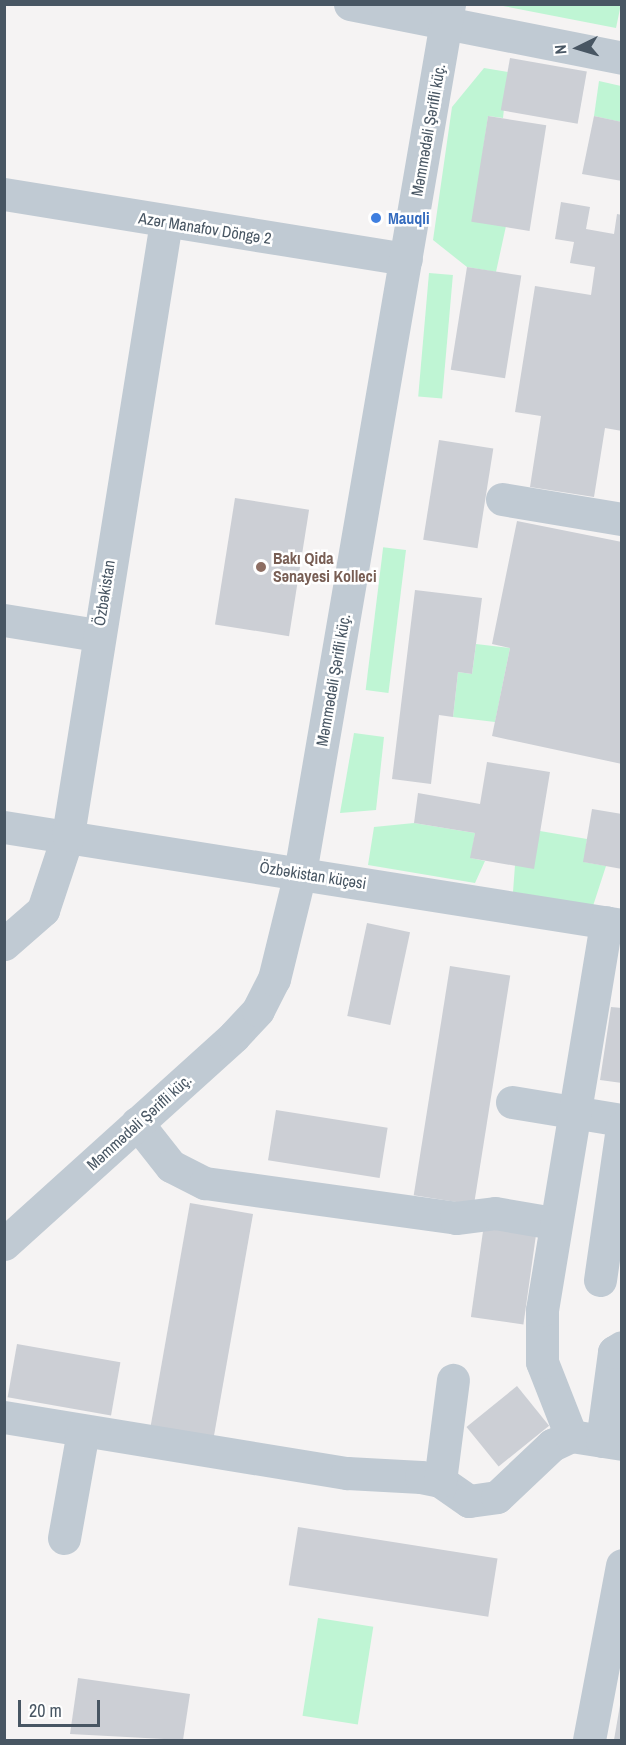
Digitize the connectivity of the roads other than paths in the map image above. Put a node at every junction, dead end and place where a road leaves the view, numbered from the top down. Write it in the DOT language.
graph roads {
  1 [pos="350,4"];
  2 [pos="447,13"];
  3 [pos="621,58"];
  4 [pos="4,194"];
  5 [pos="166,222"];
  6 [pos="405,259"];
  7 [pos="502,499"];
  8 [pos="621,519"];
  9 [pos="4,620"];
  10 [pos="97,635"];
  11 [pos="4,827"];
  12 [pos="68,835"];
  13 [pos="300,873"];
  14 [pos="614,923"];
  15 [pos="4,944"];
  16 [pos="512,1102"];
  17 [pos="572,1112"];
  18 [pos="621,1120"];
  19 [pos="137,1123"];
  20 [pos="621,1128"];
  21 [pos="553,1223"];
  22 [pos="4,1244"];
  23 [pos="600,1280"];
  24 [pos="621,1347"];
  25 [pos="453,1380"];
  26 [pos="4,1417"];
  27 [pos="83,1431"];
  28 [pos="598,1440"];
  29 [pos="440,1481"];
  30 [pos="64,1538"];
  31 [pos="621,1565"];
  32 [pos="589,1740"];
  1 -- 2 [label="street"];
  2 -- 3 [label="street"];
  2 -- 6 [label="street, Məmmədəli Şərifli küç."];
  4 -- 5 [label="street, Azər Manafov Döngə 2"];
  5 -- 6 [label="street, Azər Manafov Döngə 2"];
  5 -- 10 [label="street, Özbəkistan"];
  6 -- 13 [label="street, Məmmədəli Şərifli küç."];
  7 -- 8 [label="street"];
  9 -- 10 [label="street"];
  10 -- 12 [label="street, Özbəkistan"];
  11 -- 12 [label="street, Özbəkistan küçəsi"];
  12 -- 13 [label="street, Özbəkistan küçəsi"];
  12 -- 15 [label="street, Özbəkistan"];
  13 -- 14 [label="street, Özbəkistan küçəsi"];
  13 -- 19 [label="street, Məmmədəli Şərifli küç."];
  14 -- 17 [label="street"];
  16 -- 17 [label="street"];
  17 -- 18 [label="street"];
  17 -- 21 [label="street"];
  19 -- 21 [label="street"];
  19 -- 22 [label="street, Məmmədəli Şərifli küç."];
  20 -- 23 [label="street"];
  21 -- 28 [label="street"];
  24 -- 28 [label="street"];
  25 -- 29 [label="street"];
  26 -- 27 [label="street"];
  27 -- 29 [label="street"];
  27 -- 30 [label="street"];
  28 -- 29 [label="street"];
  31 -- 32 [label="street"];
}
